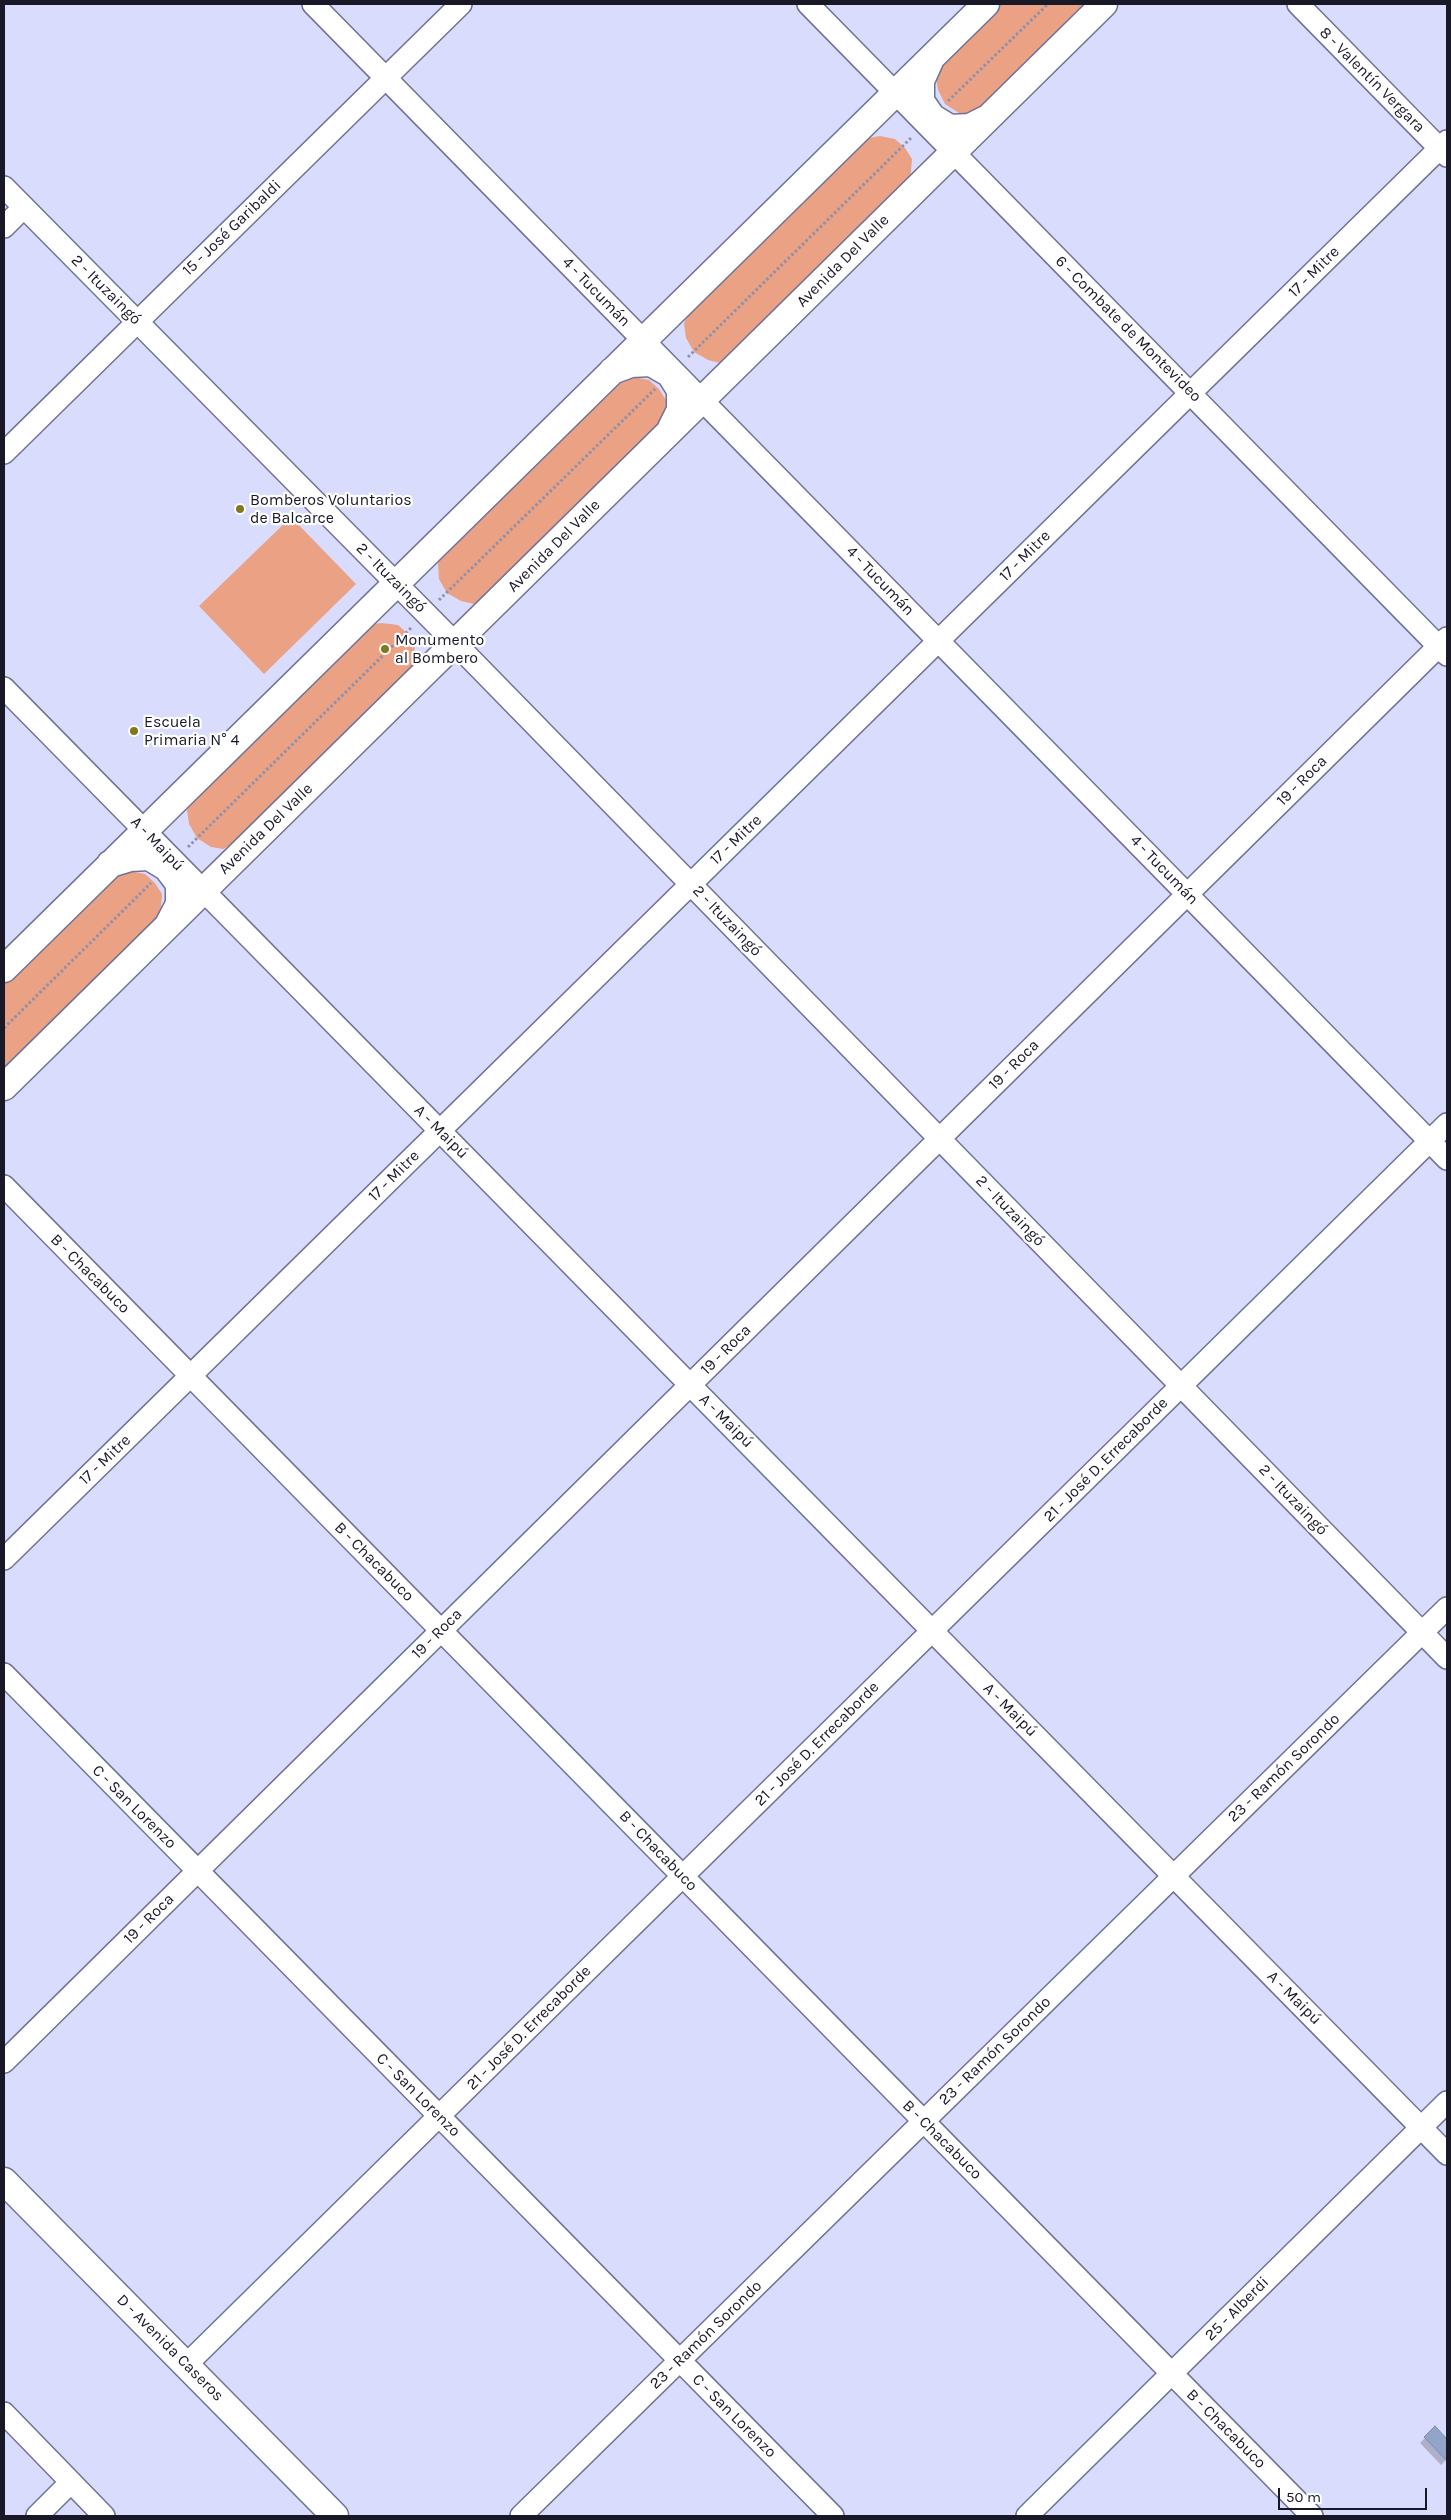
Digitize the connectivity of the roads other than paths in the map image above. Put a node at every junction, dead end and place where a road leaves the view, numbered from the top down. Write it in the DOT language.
graph roads {
  1 [pos="313,4"];
  2 [pos="461,4"];
  3 [pos="808,4"];
  4 [pos="986,4"];
  5 [pos="1104,4"];
  6 [pos="1298,4"];
  7 [pos="931,58"];
  8 [pos="386,78"];
  9 [pos="895,93"];
  10 [pos="988,118"];
  11 [pos="929,120"];
  12 [pos="1445,148"];
  13 [pos="954,152"];
  14 [pos="4,187"];
  15 [pos="24,207"];
  16 [pos="4,227"];
  17 [pos="137,322"];
  18 [pos="644,340"];
  19 [pos="612,371"];
  20 [pos="672,373"];
  21 [pos="1190,393"];
  22 [pos="702,400"];
  23 [pos="668,433"];
  24 [pos="4,453"];
  25 [pos="396,583"];
  26 [pos="938,641"];
  27 [pos="455,643"];
  28 [pos="1444,646"];
  29 [pos="4,688"];
  30 [pos="144,830"];
  31 [pos="110,864"];
  32 [pos="171,864"];
  33 [pos="691,884"];
  34 [pos="203,891"];
  35 [pos="1187,894"];
  36 [pos="168,926"];
  37 [pos="4,969"];
  38 [pos="4,1087"];
  39 [pos="1447,1124"];
  40 [pos="440,1131"];
  41 [pos="940,1139"];
  42 [pos="1430,1141"];
  43 [pos="1447,1159"];
  44 [pos="4,1186"];
  45 [pos="190,1376"];
  46 [pos="690,1385"];
  47 [pos="1181,1386"];
  48 [pos="4,1559"];
  49 [pos="1447,1608"];
  50 [pos="441,1631"];
  51 [pos="932,1631"];
  52 [pos="1422,1632"];
  53 [pos="1447,1658"];
  54 [pos="4,1674"];
  55 [pos="197,1871"];
  56 [pos="1174,1876"];
  57 [pos="683,1877"];
  58 [pos="4,2062"];
  59 [pos="1447,2102"];
  60 [pos="439,2116"];
  61 [pos="924,2122"];
  62 [pos="1421,2128"];
  63 [pos="1447,2154"];
  64 [pos="4,2181"];
  65 [pos="680,2361"];
  66 [pos="187,2364"];
  67 [pos="1172,2374"];
  68 [pos="4,2413"];
  69 [pos="71,2482"];
  70 [pos="37,2516"];
  71 [pos="104,2516"];
  72 [pos="335,2516"];
  73 [pos="521,2516"];
  74 [pos="833,2516"];
  75 [pos="1027,2516"];
  76 [pos="1312,2516"];
  1 -- 8 [label="street, 4 - Tucumán"];
  2 -- 8 [label="street, 15 - José Garibaldi"];
  3 -- 9 [label="street, 6 - Combate de Montevideo"];
  4 -- 7 [label="street"];
  5 -- 10 [label="street, Avenida Del Valle"];
  6 -- 12 [label="street, 8 - Valentín Vergara"];
  7 -- 9 [label="street"];
  7 -- 11 [label="street"];
  8 -- 17 [label="street, 15 - José Garibaldi"];
  8 -- 18 [label="street, 4 - Tucumán"];
  9 -- 11 [label="street, 6 - Combate de Montevideo"];
  9 -- 18 [label="street"];
  10 -- 11 [label="street"];
  10 -- 13 [label="street, Avenida Del Valle"];
  11 -- 13 [label="street, 6 - Combate de Montevideo"];
  12 -- 21 [label="street, 17 - Mitre"];
  13 -- 21 [label="street, 6 - Combate de Montevideo"];
  13 -- 22 [label="street, Avenida Del Valle"];
  14 -- 15 [label="street, 2 - Ituzaingó"];
  15 -- 16 [label="street"];
  15 -- 17 [label="street, 2 - Ituzaingó"];
  17 -- 24 [label="street, 15 - José Garibaldi"];
  17 -- 25 [label="street, 2 - Ituzaingó"];
  18 -- 19 [label="street"];
  18 -- 20 [label="street, 4 - Tucumán"];
  19 -- 20 [label="street"];
  19 -- 25 [label="street"];
  20 -- 22 [label="street, 4 - Tucumán"];
  20 -- 23 [label="street"];
  21 -- 26 [label="street, 17 - Mitre"];
  21 -- 28 [label="street, 6 - Combate de Montevideo"];
  22 -- 23 [label="street, Avenida Del Valle"];
  22 -- 26 [label="street, 4 - Tucumán"];
  23 -- 27 [label="street, Avenida Del Valle"];
  25 -- 27 [label="street, 2 - Ituzaingó"];
  25 -- 30 [label="street"];
  26 -- 33 [label="street, 17 - Mitre"];
  26 -- 35 [label="street, 4 - Tucumán"];
  27 -- 33 [label="street, 2 - Ituzaingó"];
  27 -- 34 [label="street, Avenida Del Valle"];
  28 -- 35 [label="street, 19 - Roca"];
  29 -- 30 [label="street, A - Maipú"];
  30 -- 31 [label="street"];
  30 -- 32 [label="street, A - Maipú"];
  31 -- 32 [label="street"];
  31 -- 37 [label="street"];
  32 -- 34 [label="street, A - Maipú"];
  32 -- 36 [label="street"];
  33 -- 40 [label="street, 17 - Mitre"];
  33 -- 41 [label="street, 2 - Ituzaingó"];
  34 -- 36 [label="street, Avenida Del Valle"];
  34 -- 40 [label="street, A - Maipú"];
  35 -- 41 [label="street, 19 - Roca"];
  35 -- 42 [label="street, 4 - Tucumán"];
  36 -- 38 [label="street, Avenida Del Valle"];
  39 -- 42 [label="street, 21 - José D. Errecaborde"];
  40 -- 45 [label="street, 17 - Mitre"];
  40 -- 46 [label="street, A - Maipú"];
  41 -- 46 [label="street, 19 - Roca"];
  41 -- 47 [label="street, 2 - Ituzaingó"];
  42 -- 43 [label="street, 4 - Tucumán"];
  42 -- 47 [label="street, 21 - José D. Errecaborde"];
  44 -- 45 [label="street, B - Chacabuco"];
  45 -- 48 [label="street, 17 - Mitre"];
  45 -- 50 [label="street, B - Chacabuco"];
  46 -- 50 [label="street, 19 - Roca"];
  46 -- 51 [label="street, A - Maipú"];
  47 -- 51 [label="street, 21 - José D. Errecaborde"];
  47 -- 52 [label="street, 2 - Ituzaingó"];
  49 -- 52 [label="street, 23 - Ramón Sorondo"];
  50 -- 55 [label="street, 19 - Roca"];
  50 -- 57 [label="street, B - Chacabuco"];
  51 -- 56 [label="street, A - Maipú"];
  51 -- 57 [label="street, 21 - José D. Errecaborde"];
  52 -- 53 [label="street, 2 - Ituzaingó"];
  52 -- 56 [label="street, 23 - Ramón Sorondo"];
  54 -- 55 [label="street, C - San Lorenzo"];
  55 -- 58 [label="street, 19 - Roca"];
  55 -- 60 [label="street, C - San Lorenzo"];
  56 -- 61 [label="street, 23 - Ramón Sorondo"];
  56 -- 62 [label="street, A - Maipú"];
  57 -- 60 [label="street, 21 - José D. Errecaborde"];
  57 -- 61 [label="street, B - Chacabuco"];
  59 -- 62 [label="street, 25 - Alberdi"];
  60 -- 65 [label="street, C - San Lorenzo"];
  60 -- 66 [label="street, 21 - José D. Errecaborde"];
  61 -- 65 [label="street, 23 - Ramón Sorondo"];
  61 -- 67 [label="street, B - Chacabuco"];
  62 -- 63 [label="street, A - Maipú"];
  62 -- 67 [label="street, 25 - Alberdi"];
  64 -- 66 [label="street, D - Avenida Caseros"];
  65 -- 73 [label="street, 23 - Ramón Sorondo"];
  65 -- 74 [label="street, C - San Lorenzo"];
  66 -- 72 [label="street, D - Avenida Caseros"];
  67 -- 75 [label="street, 25 - Alberdi"];
  67 -- 76 [label="street, B - Chacabuco"];
  68 -- 69 [label="street"];
  69 -- 70 [label="street"];
  69 -- 71 [label="street"];
}
